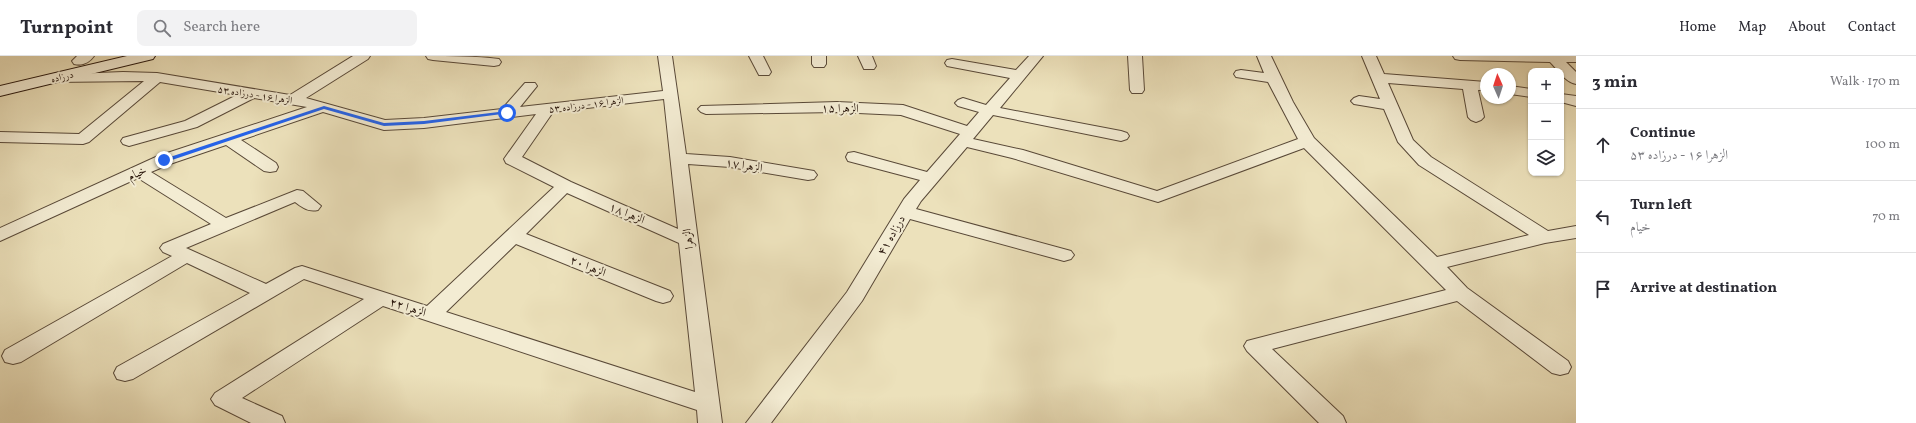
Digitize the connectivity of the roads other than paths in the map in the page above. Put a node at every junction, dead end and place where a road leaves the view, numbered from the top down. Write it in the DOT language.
graph roads {
  1 [pos="105,56"];
  2 [pos="147,56"];
  3 [pos="362,56"];
  4 [pos="433,56"];
  5 [pos="665,56"];
  6 [pos="756,56"];
  7 [pos="1036,56"];
  8 [pos="1135,56"];
  9 [pos="1264,56"];
  10 [pos="1369,56"];
  11 [pos="1460,56"];
  12 [pos="1554,57"];
  13 [pos="83,58"];
  14 [pos="1576,58"];
  15 [pos="494,62"];
  16 [pos="952,63"];
  17 [pos="764,72"];
  18 [pos="1241,74"];
  19 [pos="1019,75"];
  20 [pos="52,78"];
  21 [pos="157,78"];
  22 [pos="1274,78"];
  23 [pos="1378,78"];
  24 [pos="0,80"];
  25 [pos="1576,80"];
  26 [pos="1470,84"];
  27 [pos="1480,85"];
  28 [pos="530,86"];
  29 [pos="1137,90"];
  30 [pos="0,91"];
  31 [pos="1516,91"];
  32 [pos="252,93"];
  33 [pos="1528,93"];
  34 [pos="671,94"];
  35 [pos="1564,98"];
  36 [pos="292,100"];
  37 [pos="1576,100"];
  38 [pos="1359,101"];
  39 [pos="963,103"];
  40 [pos="1390,105"];
  41 [pos="324,107"];
  42 [pos="548,108"];
  43 [pos="706,109"];
  44 [pos="989,110"];
  45 [pos="507,113"];
  46 [pos="1476,117"];
  47 [pos="1121,136"];
  48 [pos="0,137"];
  49 [pos="966,137"];
  50 [pos="229,139"];
  51 [pos="129,140"];
  52 [pos="1307,141"];
  53 [pos="854,157"];
  54 [pos="679,158"];
  55 [pos="270,167"];
  56 [pos="139,172"];
  57 [pos="808,175"];
  58 [pos="930,178"];
  59 [pos="565,186"];
  60 [pos="312,206"];
  61 [pos="905,212"];
  62 [pos="225,225"];
  63 [pos="1576,232"];
  64 [pos="0,236"];
  65 [pos="514,236"];
  66 [pos="1545,237"];
  67 [pos="688,240"];
  68 [pos="1064,255"];
  69 [pos="186,256"];
  70 [pos="1433,264"];
  71 [pos="266,292"];
  72 [pos="1460,293"];
  73 [pos="663,296"];
  74 [pos="381,298"];
  75 [pos="431,314"];
  76 [pos="12,356"];
  77 [pos="1560,367"];
  78 [pos="126,373"];
  79 [pos="709,414"];
  80 [pos="272,423"];
  81 [pos="758,423"];
  82 [pos="1334,423"];
  1 -- 13 [label="main road, درزاده"];
  2 -- 20 [label="main road, درزاده"];
  3 -- 36 [label="street"];
  4 -- 15 [label="street"];
  5 -- 34 [label="street, الزهرا"];
  6 -- 17 [label="street"];
  7 -- 19 [label="street, درزاده ۴۱"];
  8 -- 29 [label="street"];
  9 -- 22 [label="street"];
  10 -- 23 [label="street"];
  11 -- 12 [label="street"];
  12 -- 14 [label="street"];
  12 -- 25 [label="street"];
  13 -- 24 [label="main road, درزاده"];
  16 -- 19 [label="street"];
  18 -- 22 [label="street"];
  19 -- 44 [label="street, درزاده ۴۱"];
  20 -- 21 [label="street, الزهرا ۱۶ - درزاده ۵۳"];
  20 -- 30 [label="main road, درزاده"];
  21 -- 32 [label="street, الزهرا ۱۶ - درزاده ۵۳"];
  21 -- 48 [label="street"];
  22 -- 52 [label="street"];
  23 -- 26 [label="street"];
  23 -- 40 [label="street"];
  26 -- 27 [label="street"];
  26 -- 46 [label="street"];
  28 -- 45 [label="street"];
  31 -- 33 [label="street"];
  32 -- 36 [label="street, الزهرا ۱۶ - درزاده ۵۳"];
  32 -- 51 [label="street"];
  34 -- 42 [label="street, الزهرا ۱۶ - درزاده ۵۳"];
  34 -- 54 [label="street, الزهرا"];
  35 -- 37 [label="street"];
  36 -- 41 [label="street, الزهرا ۱۶ - درزاده ۵۳"];
  38 -- 40 [label="street"];
  39 -- 44 [label="street"];
  40 -- 66 [label="street"];
  41 -- 45 [label="street, الزهرا ۱۶ - درزاده ۵۳"];
  41 -- 50 [label="street, خیام"];
  42 -- 45 [label="street, الزهرا ۱۶ - درزاده ۵۳"];
  42 -- 59 [label="street, الزهرا ۱۸"];
  43 -- 49 [label="street, الزهرا ۱۵"];
  44 -- 47 [label="street"];
  44 -- 49 [label="street, درزاده ۴۱"];
  49 -- 52 [label="street, الزهرا ۱۵"];
  49 -- 58 [label="street, درزاده ۴۱"];
  50 -- 55 [label="street"];
  50 -- 56 [label="street, خیام"];
  52 -- 70 [label="street"];
  53 -- 58 [label="street"];
  54 -- 57 [label="street, الزهرا ۱۷"];
  54 -- 67 [label="street, الزهرا"];
  56 -- 62 [label="street"];
  56 -- 64 [label="street, خیام"];
  58 -- 61 [label="street, درزاده ۴۱"];
  59 -- 65 [label="street"];
  59 -- 67 [label="street, الزهرا ۱۸"];
  60 -- 62 [label="street"];
  61 -- 68 [label="street"];
  61 -- 81 [label="street, درزاده ۴۱"];
  62 -- 69 [label="street"];
  63 -- 66 [label="street"];
  65 -- 73 [label="street, الزهرا ۲۰"];
  65 -- 75 [label="street"];
  66 -- 70 [label="street"];
  67 -- 79 [label="street, الزهرا"];
  69 -- 71 [label="street"];
  69 -- 76 [label="street"];
  70 -- 72 [label="street"];
  71 -- 74 [label="street, الزهرا ۲۲"];
  71 -- 78 [label="street, الزهرا ۲۲"];
  72 -- 77 [label="street"];
  72 -- 82 [label="street"];
  74 -- 75 [label="street, الزهرا ۲۲"];
  74 -- 80 [label="street"];
  75 -- 79 [label="street, الزهرا ۲۲"];
}
